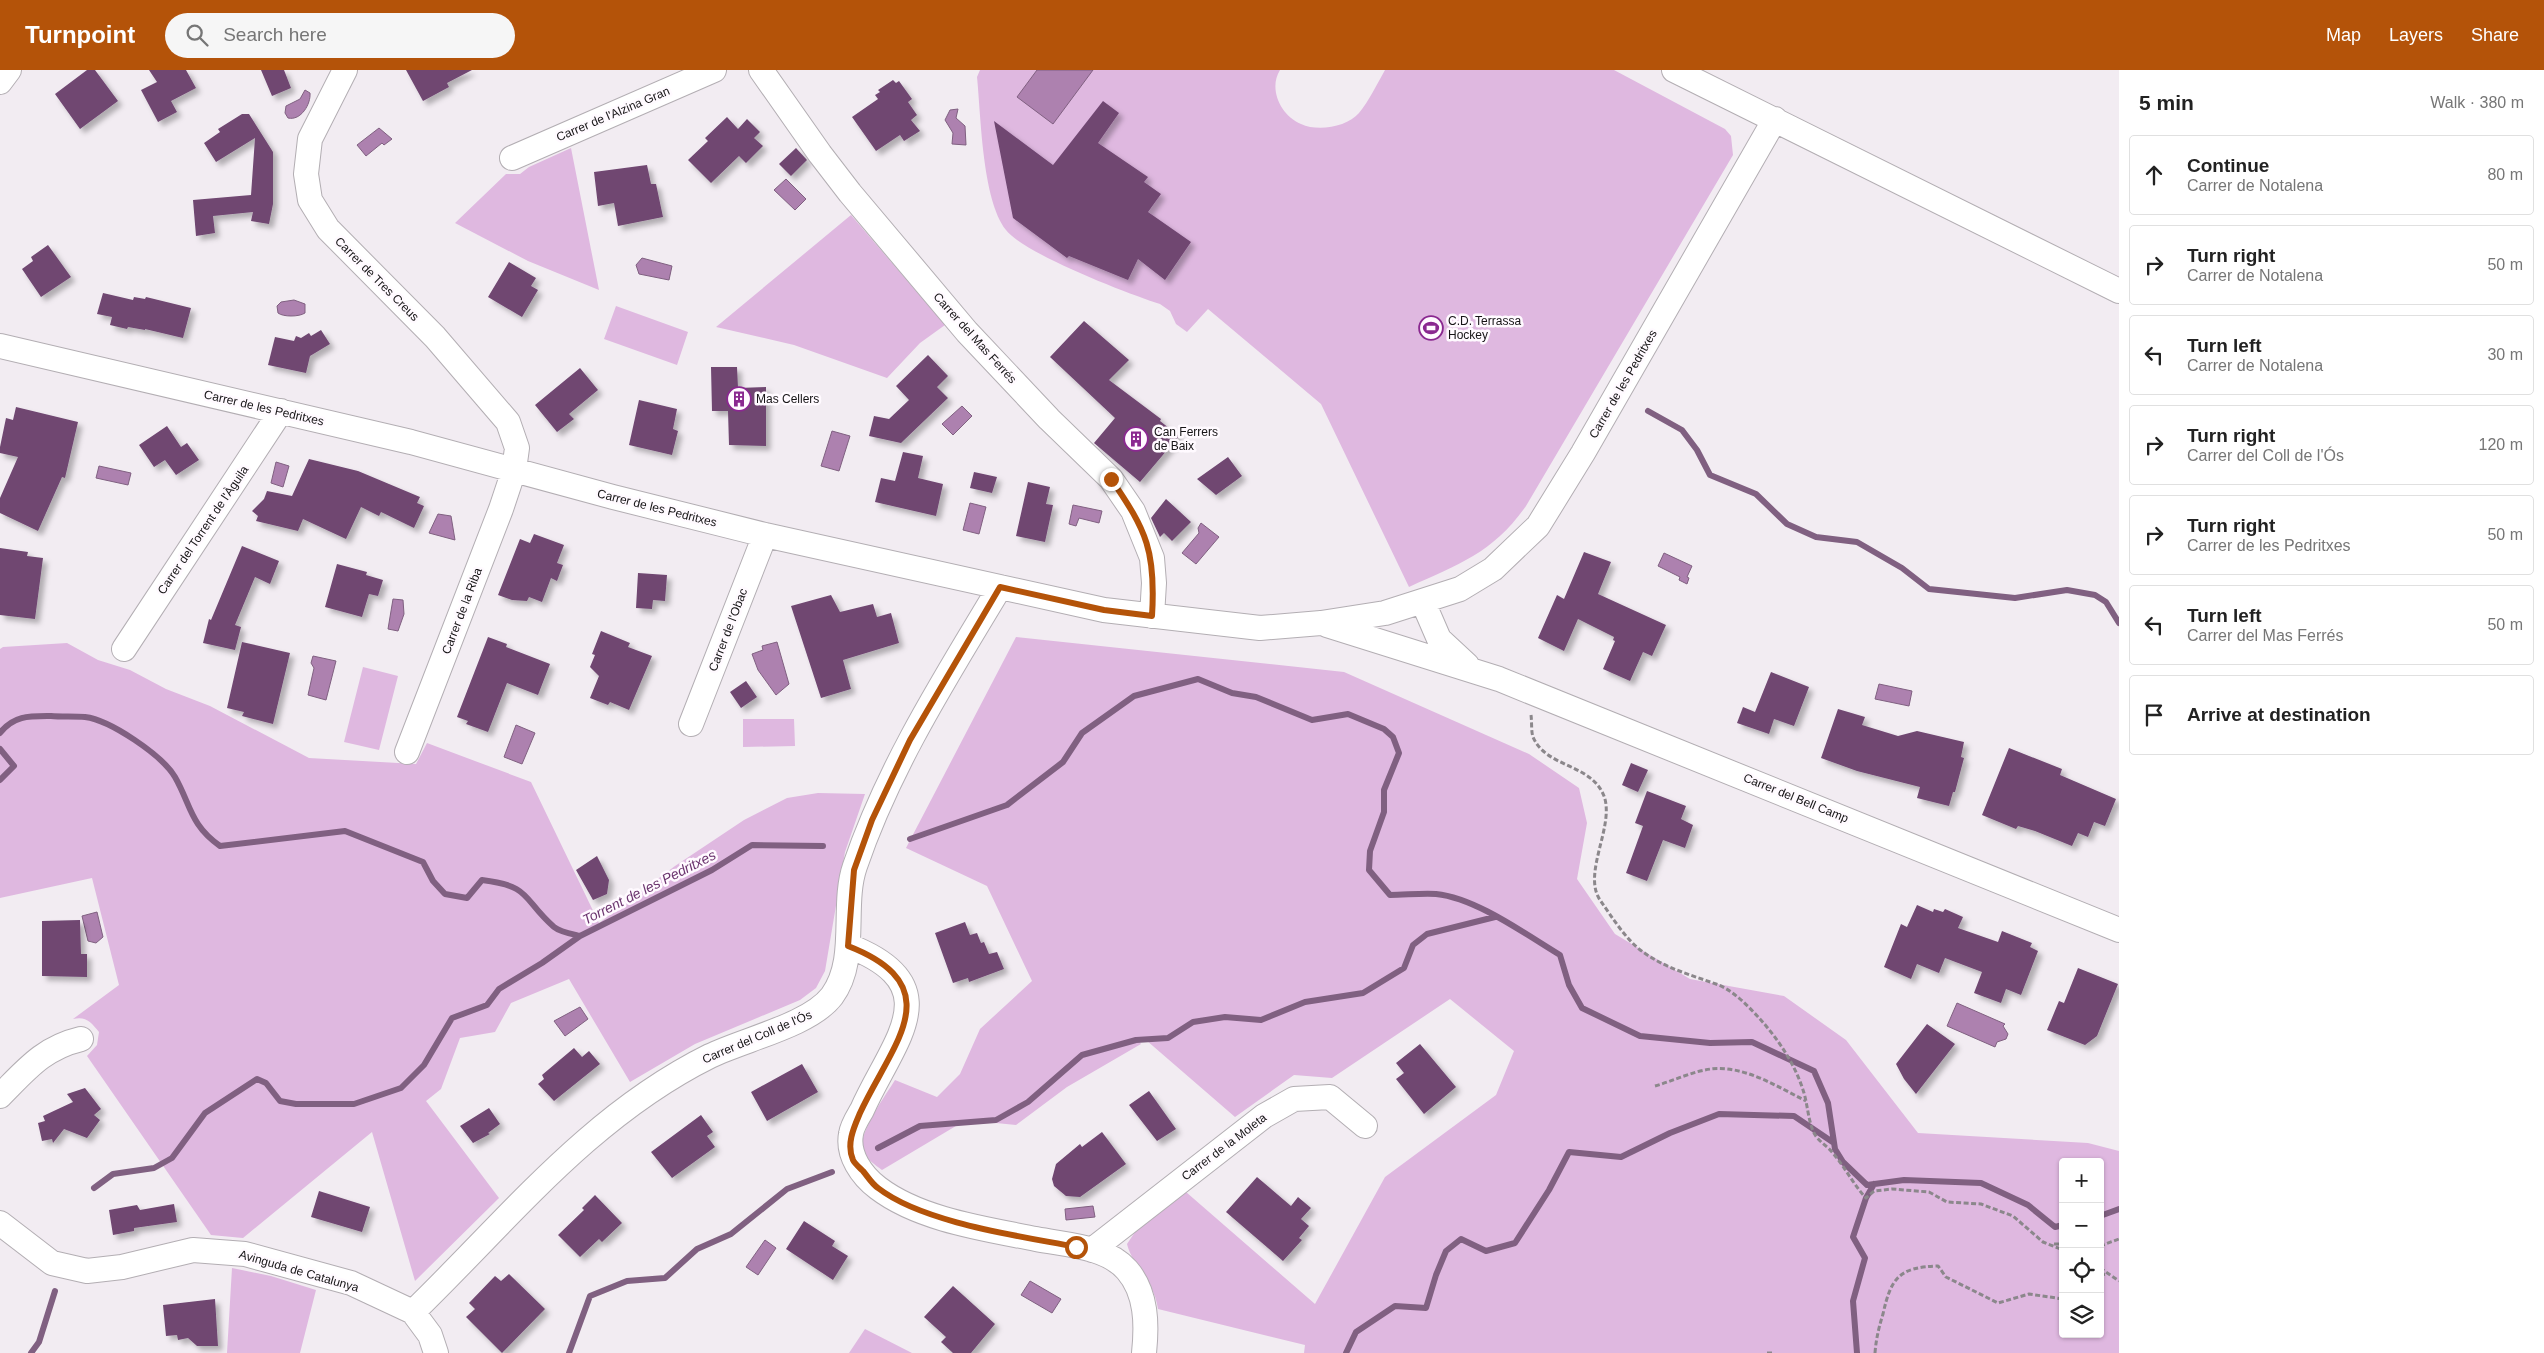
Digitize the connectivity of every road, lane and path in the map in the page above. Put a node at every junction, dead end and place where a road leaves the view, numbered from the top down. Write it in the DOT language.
graph roads {
  1 [pos="9,70"];
  2 [pos="345,70"];
  3 [pos="714,70"];
  4 [pos="761,70"];
  5 [pos="1674,70"];
  6 [pos="0,82"];
  7 [pos="1775,119"];
  8 [pos="512,158"];
  9 [pos="2119,290"];
  10 [pos="0,346"];
  11 [pos="281,411"];
  12 [pos="514,470"];
  13 [pos="765,535"];
  14 [pos="1000,587"];
  15 [pos="1423,602"];
  16 [pos="1152,616"];
  17 [pos="1321,624"];
  18 [pos="124,649"];
  19 [pos="1472,670"];
  20 [pos="1531,692"];
  21 [pos="691,724"];
  22 [pos="408,752"];
  23 [pos="2119,930"];
  24 [pos="848,946"];
  25 [pos="81,1039"];
  26 [pos="1655,1086"];
  27 [pos="0,1096"];
  28 [pos="1807,1101"];
  29 [pos="1366,1126"];
  30 [pos="0,1223"];
  31 [pos="2119,1239"];
  32 [pos="2050,1244"];
  33 [pos="2059,1244"];
  34 [pos="2104,1245"];
  35 [pos="2059,1248"];
  36 [pos="1092,1250"];
  37 [pos="2104,1270"];
  38 [pos="2108,1273"];
  39 [pos="2104,1274"];
  40 [pos="2119,1281"];
  41 [pos="2059,1299"];
  42 [pos="413,1312"];
  43 [pos="436,1353"];
  44 [pos="1144,1353"];
  45 [pos="1767,1353"];
  46 [pos="1774,1353"];
  47 [pos="1875,1353"];
  1 -- 6 [label="street"];
  2 -- 12 [label="street, Carrer de Tres Creus"];
  3 -- 8 [label="street, Carrer de l'Alzina Gran"];
  4 -- 16 [label="street, Carrer del Mas Ferrés"];
  5 -- 7 [label="street"];
  7 -- 9 [label="street"];
  7 -- 15 [label="street, Carrer de les Pedritxes"];
  10 -- 11 [label="street, Carrer de les Pedritxes"];
  11 -- 12 [label="street, Carrer de les Pedritxes"];
  11 -- 18 [label="street, Carrer del Torrent de l'Àguila"];
  12 -- 13 [label="street, Carrer de les Pedritxes"];
  12 -- 22 [label="street, Carrer de la Riba"];
  13 -- 14 [label="street, Carrer de les Pedritxes"];
  13 -- 21 [label="street, Carrer de l'Obac"];
  14 -- 16 [label="street, Carrer de les Pedritxes"];
  14 -- 24 [label="street, Carrer del Coll de l'Ós"];
  15 -- 17 [label="street, Carrer de les Pedritxes"];
  15 -- 19 [label="street"];
  16 -- 17 [label="street, Carrer de les Pedritxes"];
  17 -- 19 [label="street, Carrer de les Pedritxes"];
  19 -- 20 [label="street, Carrer del Bell Camp"];
  20 -- 23 [label="street, Carrer del Bell Camp"];
  20 -- 28 [label="path"];
  24 -- 36 [label="street"];
  24 -- 42 [label="street, Carrer del Coll de l'Ós"];
  25 -- 27 [label="street"];
  26 -- 28 [label="path"];
  28 -- 32 [label="path"];
  29 -- 36 [label="street, Carrer de la Moleta"];
  30 -- 42 [label="street, Avinguda de Catalunya"];
  31 -- 34 [label="path"];
  32 -- 33 [label="path"];
  32 -- 35 [label="path"];
  36 -- 44 [label="street"];
  37 -- 38 [label="path"];
  38 -- 39 [label="path"];
  38 -- 40 [label="path"];
  41 -- 47 [label="path"];
  42 -- 43 [label="street, Avinguda de Catalunya"];
  45 -- 46 [label="path"];
}
